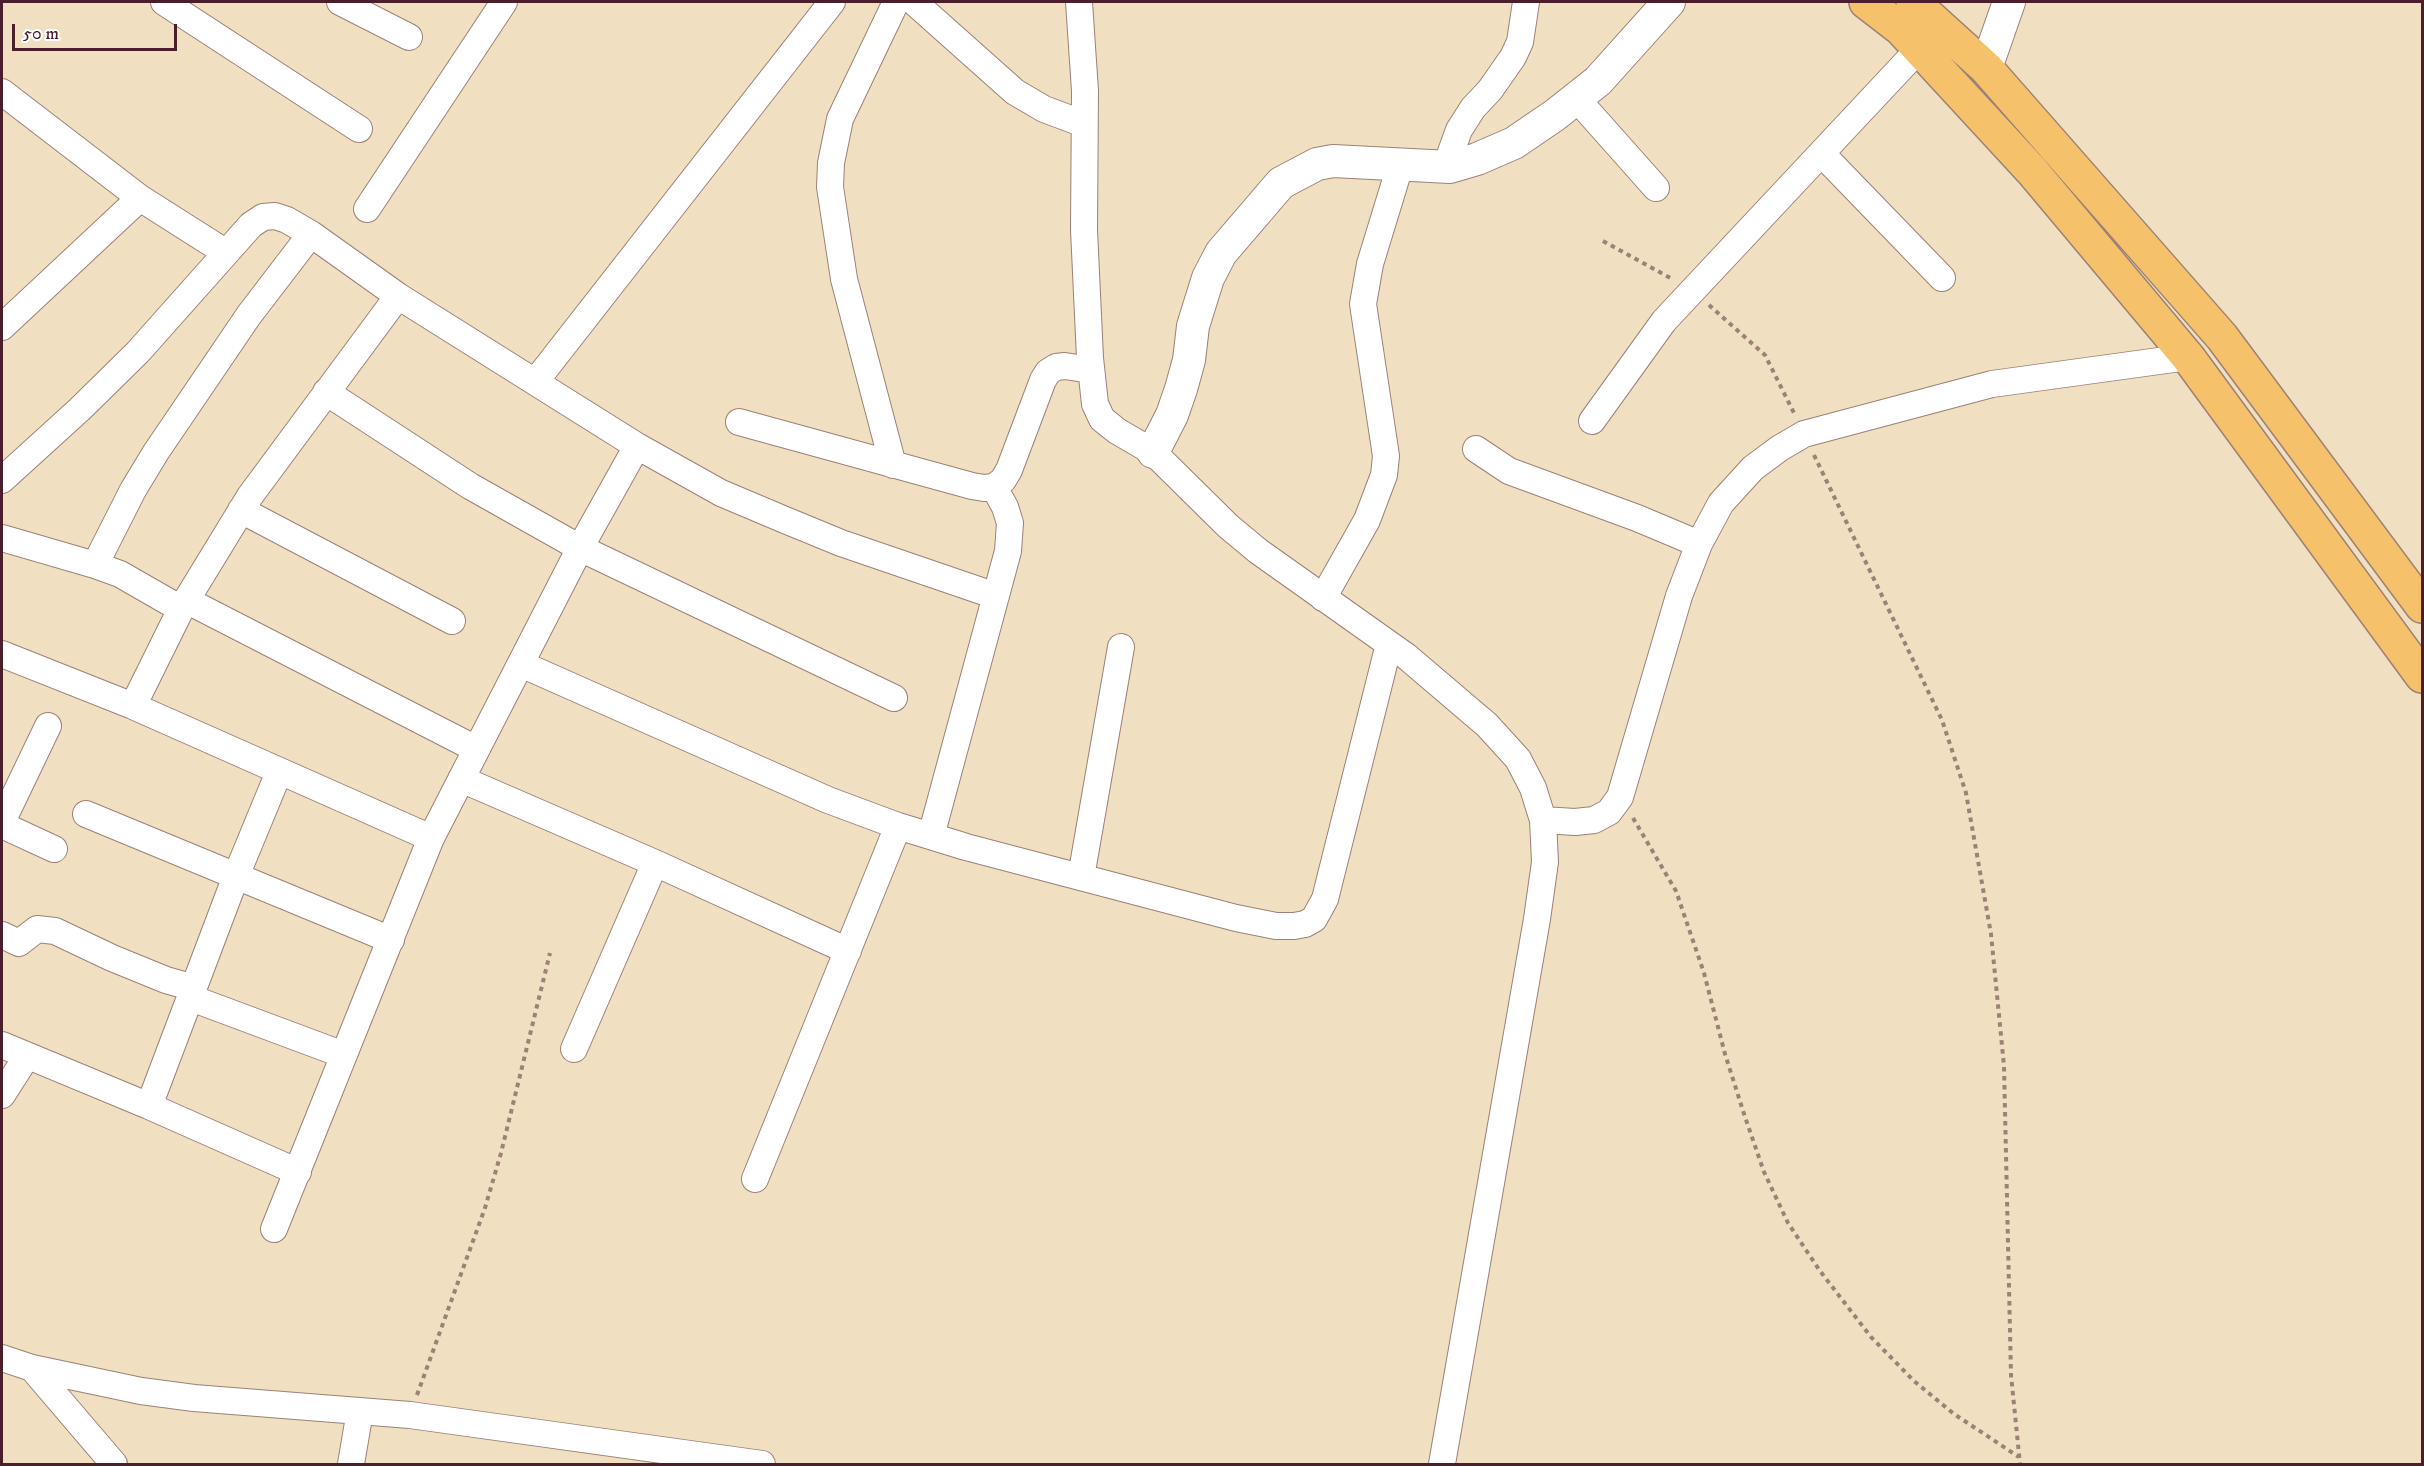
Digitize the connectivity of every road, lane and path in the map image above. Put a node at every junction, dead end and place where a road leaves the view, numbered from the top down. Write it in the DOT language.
graph roads {
  1 [pos="164,2"];
  2 [pos="340,2"];
  3 [pos="504,2"];
  4 [pos="832,2"];
  5 [pos="896,2"];
  6 [pos="914,2"];
  7 [pos="1079,2"];
  8 [pos="1526,2"];
  9 [pos="1669,2"];
  10 [pos="1866,2"];
  11 [pos="1913,2"];
  12 [pos="2009,2"];
  13 [pos="409,37"];
  14 [pos="1930,38"];
  15 [pos="1986,68"];
  16 [pos="2,92"];
  17 [pos="1576,98"];
  18 [pos="1084,124"];
  19 [pos="359,129"];
  20 [pos="1822,154"];
  21 [pos="1400,166"];
  22 [pos="1450,167"];
  23 [pos="1656,188"];
  24 [pos="140,198"];
  25 [pos="367,208"];
  26 [pos="311,234"];
  27 [pos="1603,242"];
  28 [pos="225,252"];
  29 [pos="1942,278"];
  30 [pos="1693,290"];
  31 [pos="398,296"];
  32 [pos="2,327"];
  33 [pos="2188,357"];
  34 [pos="1091,370"];
  35 [pos="535,382"];
  36 [pos="326,392"];
  37 [pos="1592,421"];
  38 [pos="739,422"];
  39 [pos="1804,434"];
  40 [pos="637,446"];
  41 [pos="1476,449"];
  42 [pos="1153,452"];
  43 [pos="894,465"];
  44 [pos="2,480"];
  45 [pos="994,487"];
  46 [pos="241,510"];
  47 [pos="2,538"];
  48 [pos="1699,544"];
  49 [pos="580,548"];
  50 [pos="95,565"];
  51 [pos="996,596"];
  52 [pos="1323,598"];
  53 [pos="183,604"];
  54 [pos="2422,606"];
  55 [pos="452,621"];
  56 [pos="1389,644"];
  57 [pos="1121,646"];
  58 [pos="2,654"];
  59 [pos="521,664"];
  60 [pos="2422,676"];
  61 [pos="894,698"];
  62 [pos="133,706"];
  63 [pos="48,726"];
  64 [pos="476,749"];
  65 [pos="279,772"];
  66 [pos="461,779"];
  67 [pos="1620,797"];
  68 [pos="86,814"];
  69 [pos="1543,820"];
  70 [pos="2,824"];
  71 [pos="898,826"];
  72 [pos="931,836"];
  73 [pos="431,838"];
  74 [pos="54,849"];
  75 [pos="655,862"];
  76 [pos="236,876"];
  77 [pos="1081,877"];
  78 [pos="2,935"];
  79 [pos="391,940"];
  80 [pos="848,951"];
  81 [pos="550,953"];
  82 [pos="192,993"];
  83 [pos="2,1045"];
  84 [pos="574,1049"];
  85 [pos="344,1054"];
  86 [pos="27,1056"];
  87 [pos="2,1095"];
  88 [pos="149,1106"];
  89 [pos="298,1172"];
  90 [pos="755,1179"];
  91 [pos="274,1229"];
  92 [pos="2,1358"];
  93 [pos="32,1368"];
  94 [pos="360,1411"];
  95 [pos="410,1415"];
  96 [pos="2019,1457"];
  97 [pos="114,1464"];
  98 [pos="351,1464"];
  99 [pos="762,1464"];
  100 [pos="1442,1464"];
  101 [pos="2020,1464"];
  1 -- 19 [label="street"];
  2 -- 13 [label="street"];
  3 -- 25 [label="street"];
  4 -- 35 [label="street"];
  5 -- 43 [label="street"];
  6 -- 18 [label="street"];
  7 -- 18 [label="street"];
  8 -- 22 [label="street"];
  9 -- 17 [label="street"];
  10 -- 14 [label="main road"];
  11 -- 14 [label="main road"];
  12 -- 15 [label="street"];
  14 -- 15 [label="main road"];
  14 -- 20 [label="street"];
  14 -- 33 [label="main road"];
  15 -- 54 [label="main road"];
  16 -- 24 [label="street"];
  17 -- 22 [label="street"];
  17 -- 23 [label="street"];
  18 -- 34 [label="street"];
  20 -- 29 [label="street"];
  20 -- 30 [label="street"];
  21 -- 22 [label="street"];
  21 -- 42 [label="street"];
  21 -- 52 [label="street"];
  24 -- 28 [label="street"];
  24 -- 32 [label="street"];
  26 -- 28 [label="street"];
  26 -- 31 [label="street"];
  26 -- 50 [label="street"];
  27 -- 30 [label="path"];
  28 -- 44 [label="street"];
  30 -- 37 [label="street"];
  30 -- 39 [label="path"];
  31 -- 35 [label="street"];
  31 -- 36 [label="street"];
  33 -- 39 [label="street"];
  33 -- 60 [label="main road"];
  34 -- 42 [label="street"];
  34 -- 45 [label="street"];
  35 -- 40 [label="street"];
  36 -- 46 [label="street"];
  36 -- 49 [label="street"];
  38 -- 43 [label="street"];
  39 -- 48 [label="street"];
  39 -- 96 [label="path"];
  40 -- 49 [label="street"];
  40 -- 51 [label="street"];
  41 -- 48 [label="street"];
  42 -- 52 [label="street"];
  43 -- 45 [label="street"];
  45 -- 51 [label="street"];
  46 -- 53 [label="street"];
  46 -- 55 [label="street"];
  47 -- 50 [label="street"];
  48 -- 67 [label="street"];
  49 -- 59 [label="street"];
  49 -- 61 [label="street"];
  50 -- 53 [label="street"];
  51 -- 72 [label="street"];
  52 -- 56 [label="street"];
  53 -- 62 [label="street"];
  53 -- 64 [label="street"];
  56 -- 69 [label="street"];
  56 -- 77 [label="street"];
  57 -- 77 [label="street"];
  58 -- 62 [label="street"];
  59 -- 64 [label="street"];
  59 -- 71 [label="street"];
  62 -- 65 [label="street"];
  63 -- 70 [label="street"];
  64 -- 66 [label="street"];
  65 -- 73 [label="street"];
  65 -- 76 [label="street"];
  66 -- 73 [label="street"];
  66 -- 75 [label="street"];
  67 -- 69 [label="street"];
  67 -- 96 [label="path"];
  68 -- 76 [label="street"];
  69 -- 100 [label="street"];
  70 -- 74 [label="street"];
  71 -- 72 [label="street"];
  71 -- 80 [label="street"];
  72 -- 77 [label="street"];
  73 -- 79 [label="street"];
  75 -- 80 [label="street"];
  75 -- 84 [label="street"];
  76 -- 79 [label="street"];
  76 -- 82 [label="street"];
  78 -- 82 [label="street"];
  79 -- 85 [label="street"];
  80 -- 90 [label="street"];
  81 -- 95 [label="path"];
  82 -- 85 [label="street"];
  82 -- 88 [label="street"];
  83 -- 86 [label="street"];
  85 -- 89 [label="street"];
  86 -- 87 [label="street"];
  86 -- 88 [label="street"];
  88 -- 89 [label="street"];
  89 -- 91 [label="street"];
  92 -- 93 [label="street"];
  93 -- 94 [label="street"];
  93 -- 97 [label="street"];
  94 -- 95 [label="street"];
  94 -- 98 [label="street"];
  95 -- 99 [label="street"];
  96 -- 101 [label="path"];
}
